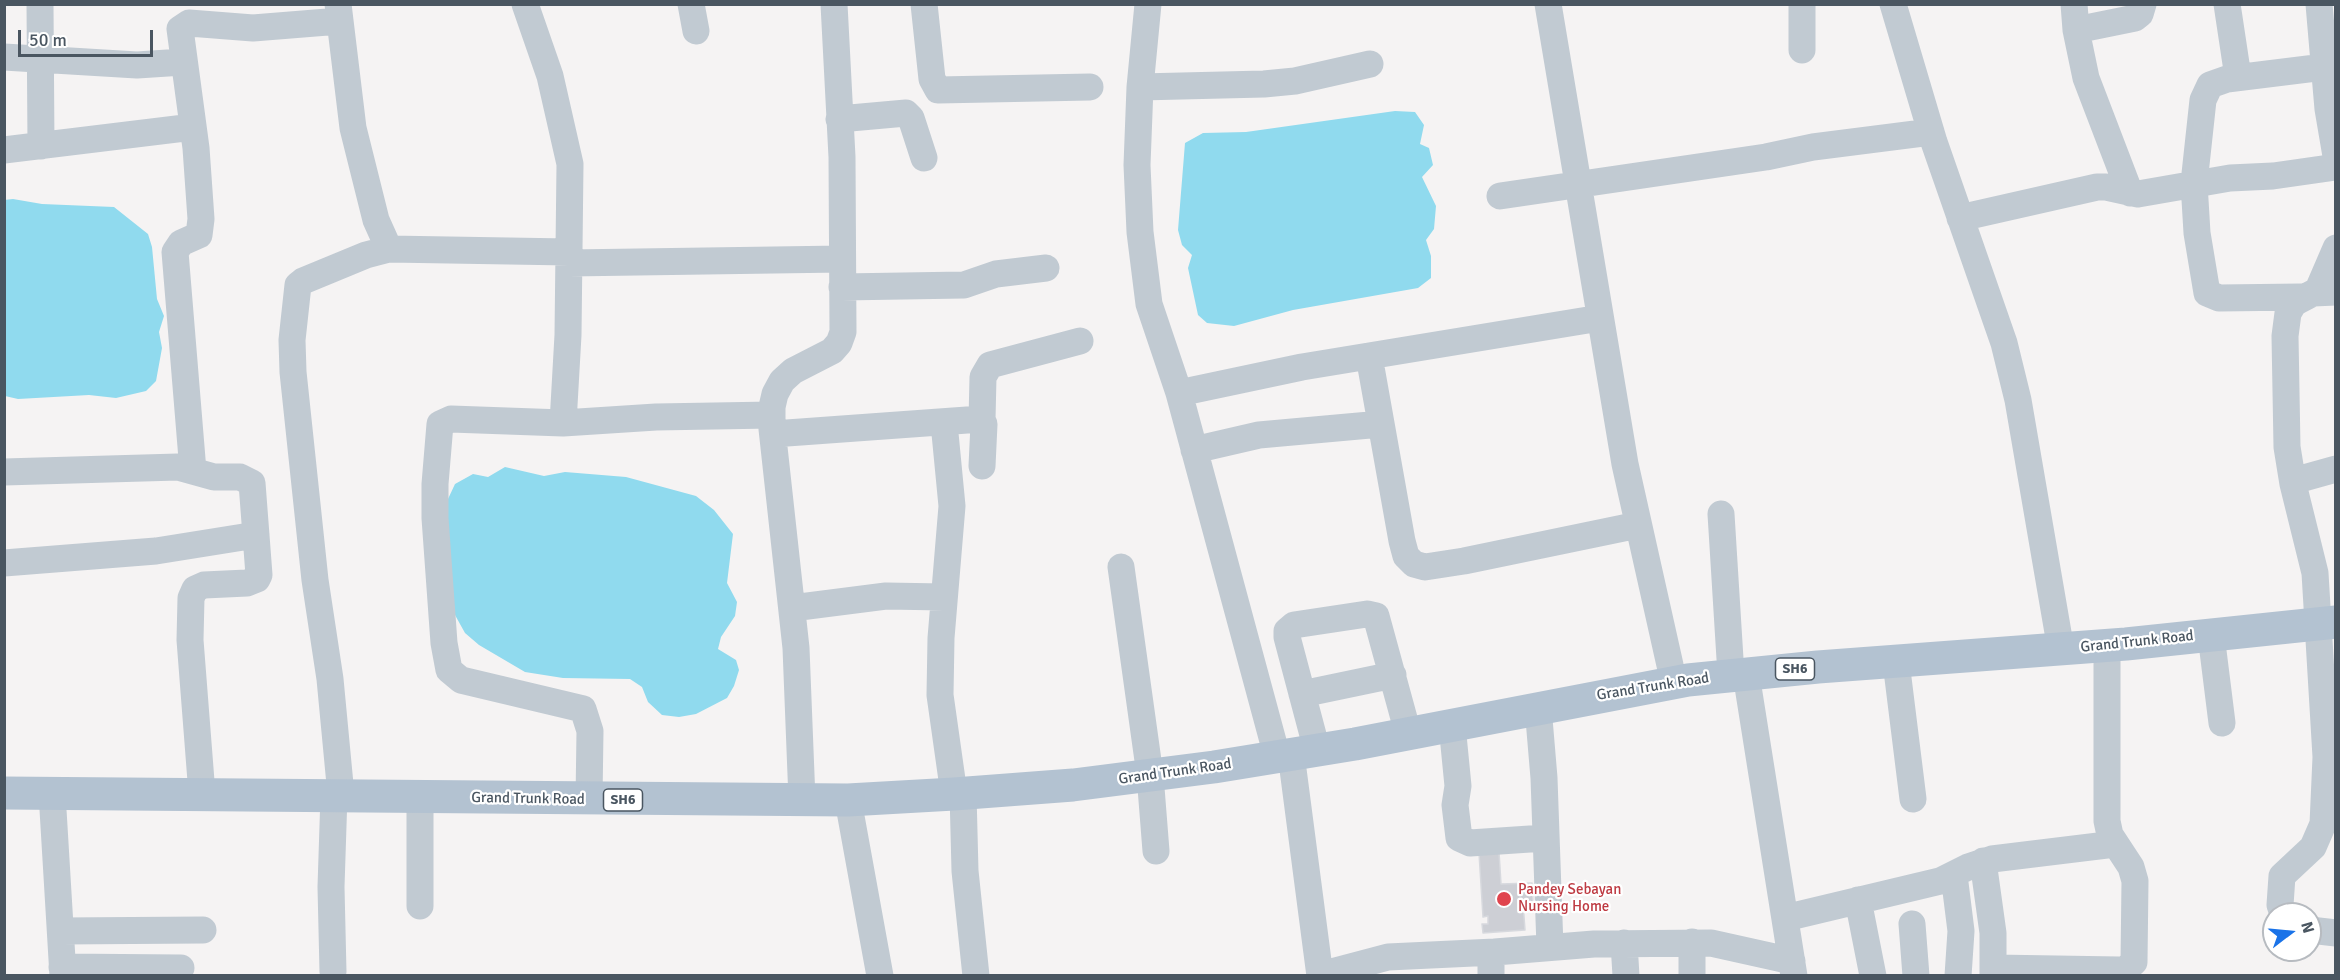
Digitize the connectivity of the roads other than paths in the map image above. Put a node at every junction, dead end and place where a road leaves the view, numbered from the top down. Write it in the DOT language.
graph roads {
  1 [pos="40,4"];
  2 [pos="525,4"];
  3 [pos="690,4"];
  4 [pos="834,4"];
  5 [pos="924,4"];
  6 [pos="1148,4"];
  7 [pos="1548,4"];
  8 [pos="1802,4"];
  9 [pos="1893,4"];
  10 [pos="2143,4"];
  11 [pos="2227,4"];
  12 [pos="2319,4"];
  13 [pos="339,13"];
  14 [pos="223,15"];
  15 [pos="267,16"];
  16 [pos="2075,17"];
  17 [pos="696,31"];
  18 [pos="1802,50"];
  19 [pos="4,57"];
  20 [pos="2327,57"];
  21 [pos="39,59"];
  22 [pos="183,62"];
  23 [pos="1370,64"];
  24 [pos="2238,77"];
  25 [pos="1090,87"];
  26 [pos="1140,87"];
  27 [pos="839,119"];
  28 [pos="193,127"];
  29 [pos="1931,132"];
  30 [pos="41,146"];
  31 [pos="4,150"];
  32 [pos="2336,156"];
  33 [pos="924,158"];
  34 [pos="2336,167"];
  35 [pos="1577,183"];
  36 [pos="2194,183"];
  37 [pos="2130,193"];
  38 [pos="1500,196"];
  39 [pos="1960,218"];
  40 [pos="2336,248"];
  41 [pos="378,252"];
  42 [pos="569,257"];
  43 [pos="842,259"];
  44 [pos="1046,268"];
  45 [pos="842,287"];
  46 [pos="2318,294"];
  47 [pos="1599,318"];
  48 [pos="1080,341"];
  49 [pos="1369,356"];
  50 [pos="1179,393"];
  51 [pos="982,420"];
  52 [pos="563,423"];
  53 [pos="944,423"];
  54 [pos="1381,424"];
  55 [pos="772,425"];
  56 [pos="1194,450"];
  57 [pos="982,466"];
  58 [pos="2336,469"];
  59 [pos="193,471"];
  60 [pos="4,472"];
  61 [pos="2293,481"];
  62 [pos="1721,514"];
  63 [pos="1638,525"];
  64 [pos="256,535"];
  65 [pos="4,563"];
  66 [pos="1121,567"];
  67 [pos="944,597"];
  68 [pos="792,608"];
  69 [pos="2327,623"];
  70 [pos="2211,635"];
  71 [pos="2107,646"];
  72 [pos="1290,648"];
  73 [pos="2061,650"];
  74 [pos="1251,660"];
  75 [pos="1896,662"];
  76 [pos="1738,674"];
  77 [pos="1393,675"];
  78 [pos="1674,682"];
  79 [pos="1302,694"];
  80 [pos="1538,707"];
  81 [pos="2222,723"];
  82 [pos="1452,725"];
  83 [pos="1408,734"];
  84 [pos="1277,757"];
  85 [pos="1150,775"];
  86 [pos="4,793"];
  87 [pos="52,793"];
  88 [pos="202,794"];
  89 [pos="958,794"];
  90 [pos="338,795"];
  91 [pos="420,797"];
  92 [pos="1913,799"];
  93 [pos="589,800"];
  94 [pos="802,800"];
  95 [pos="848,800"];
  96 [pos="1545,838"];
  97 [pos="2115,844"];
  98 [pos="1156,851"];
  99 [pos="1983,861"];
  100 [pos="1954,875"];
  101 [pos="1858,900"];
  102 [pos="2280,902"];
  103 [pos="420,906"];
  104 [pos="1785,918"];
  105 [pos="1912,924"];
  106 [pos="203,930"];
  107 [pos="61,931"];
  108 [pos="1692,942"];
  109 [pos="1624,943"];
  110 [pos="1550,947"];
  111 [pos="1493,964"];
  112 [pos="1793,968"];
  113 [pos="181,969"];
  114 [pos="63,971"];
  115 [pos="2142,971"];
  116 [pos="333,972"];
  117 [pos="1994,972"];
  118 [pos="880,975"];
  119 [pos="976,975"];
  120 [pos="1320,975"];
  121 [pos="1626,975"];
  122 [pos="1692,975"];
  123 [pos="1873,975"];
  124 [pos="1916,975"];
  125 [pos="1958,975"];
  1 -- 21 [label="street"];
  2 -- 42 [label="street"];
  3 -- 17 [label="street"];
  4 -- 27 [label="street"];
  5 -- 25 [label="street"];
  6 -- 26 [label="street"];
  7 -- 35 [label="street"];
  8 -- 18 [label="street"];
  9 -- 29 [label="street"];
  10 -- 16 [label="street"];
  11 -- 24 [label="street"];
  12 -- 20 [label="street"];
  13 -- 15 [label="street"];
  13 -- 41 [label="street"];
  14 -- 15 [label="street"];
  14 -- 22 [label="street"];
  16 -- 37 [label="street"];
  19 -- 21 [label="street"];
  20 -- 24 [label="street"];
  20 -- 32 [label="street"];
  21 -- 22 [label="street"];
  21 -- 30 [label="street"];
  22 -- 28 [label="street"];
  23 -- 26 [label="street"];
  24 -- 36 [label="street"];
  26 -- 50 [label="street"];
  27 -- 33 [label="street"];
  27 -- 43 [label="street"];
  28 -- 30 [label="street"];
  28 -- 59 [label="street"];
  29 -- 35 [label="street"];
  29 -- 39 [label="street"];
  30 -- 31 [label="street"];
  34 -- 36 [label="street"];
  35 -- 38 [label="street"];
  35 -- 47 [label="street"];
  36 -- 37 [label="street"];
  36 -- 46 [label="street"];
  37 -- 39 [label="street"];
  39 -- 73 [label="street"];
  40 -- 46 [label="street"];
  41 -- 42 [label="street"];
  41 -- 90 [label="street"];
  42 -- 43 [label="street"];
  42 -- 52 [label="street"];
  43 -- 45 [label="street"];
  44 -- 45 [label="street"];
  45 -- 55 [label="street"];
  46 -- 61 [label="street"];
  47 -- 49 [label="street"];
  47 -- 63 [label="street"];
  48 -- 51 [label="street"];
  49 -- 50 [label="street"];
  49 -- 54 [label="street"];
  50 -- 56 [label="street"];
  51 -- 53 [label="street"];
  51 -- 57 [label="street"];
  52 -- 55 [label="street"];
  52 -- 93 [label="street"];
  53 -- 55 [label="street"];
  53 -- 67 [label="street"];
  54 -- 56 [label="street"];
  54 -- 63 [label="street"];
  55 -- 68 [label="street"];
  56 -- 74 [label="street"];
  58 -- 61 [label="street"];
  59 -- 60 [label="street"];
  59 -- 64 [label="street"];
  61 -- 69 [label="street"];
  62 -- 76 [label="street"];
  63 -- 78 [label="street"];
  64 -- 65 [label="street"];
  64 -- 88 [label="street"];
  66 -- 85 [label="street"];
  67 -- 68 [label="street"];
  67 -- 89 [label="street"];
  68 -- 94 [label="street"];
  69 -- 70 [label="main road, Grand Trunk Road / SH6"];
  69 -- 102 [label="street"];
  70 -- 71 [label="main road, Grand Trunk Road / SH6"];
  70 -- 81 [label="street"];
  71 -- 73 [label="main road, Grand Trunk Road / SH6"];
  71 -- 97 [label="street"];
  72 -- 74 [label="street"];
  72 -- 77 [label="street"];
  72 -- 79 [label="street"];
  73 -- 75 [label="main road, Grand Trunk Road / SH6"];
  74 -- 84 [label="street"];
  75 -- 76 [label="main road, Grand Trunk Road / SH6"];
  75 -- 92 [label="street"];
  76 -- 78 [label="main road, Grand Trunk Road / SH6"];
  76 -- 104 [label="street"];
  77 -- 79 [label="street"];
  77 -- 83 [label="street"];
  78 -- 80 [label="main road, Grand Trunk Road / SH6"];
  79 -- 84 [label="street"];
  80 -- 82 [label="main road, Grand Trunk Road / SH6"];
  80 -- 96 [label="street"];
  82 -- 83 [label="main road, Grand Trunk Road / SH6"];
  82 -- 96 [label="street"];
  83 -- 84 [label="main road, Grand Trunk Road / SH6"];
  84 -- 85 [label="main road, Grand Trunk Road / SH6"];
  84 -- 120 [label="street"];
  85 -- 89 [label="main road, Grand Trunk Road / SH6"];
  85 -- 98 [label="street"];
  86 -- 87 [label="main road, Grand Trunk Road / SH6"];
  87 -- 88 [label="main road, Grand Trunk Road / SH6"];
  87 -- 107 [label="street"];
  88 -- 90 [label="main road, Grand Trunk Road / SH6"];
  89 -- 95 [label="main road, Grand Trunk Road / SH6"];
  89 -- 119 [label="street"];
  90 -- 91 [label="main road, Grand Trunk Road / SH6"];
  90 -- 116 [label="street"];
  91 -- 93 [label="main road, Grand Trunk Road / SH6"];
  91 -- 103 [label="street"];
  93 -- 94 [label="main road, Grand Trunk Road / SH6"];
  94 -- 95 [label="main road, Grand Trunk Road / SH6"];
  95 -- 118 [label="street"];
  96 -- 110 [label="street"];
  97 -- 99 [label="street"];
  97 -- 115 [label="street"];
  99 -- 100 [label="street"];
  99 -- 117 [label="street"];
  100 -- 101 [label="street"];
  100 -- 125 [label="street"];
  101 -- 104 [label="street"];
  101 -- 123 [label="street"];
  104 -- 112 [label="street"];
  105 -- 124 [label="street"];
  106 -- 107 [label="street"];
  107 -- 114 [label="street"];
  108 -- 109 [label="street"];
  108 -- 112 [label="street"];
  108 -- 122 [label="street"];
  109 -- 110 [label="street"];
  109 -- 121 [label="street"];
  110 -- 111 [label="street"];
  111 -- 120 [label="street"];
  113 -- 114 [label="street"];
  115 -- 117 [label="street"];
}
